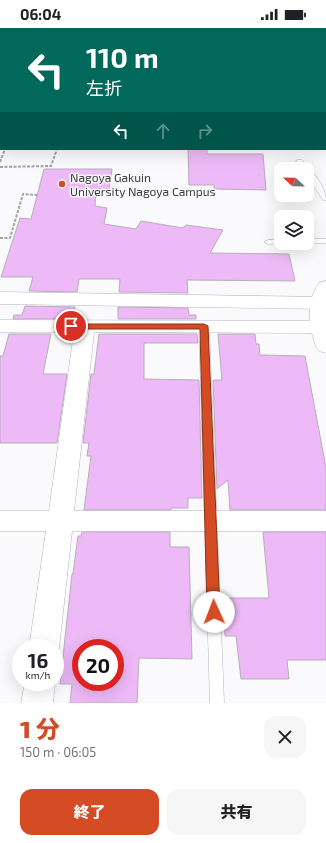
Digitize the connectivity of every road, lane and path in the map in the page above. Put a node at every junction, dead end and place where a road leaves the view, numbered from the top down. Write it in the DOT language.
graph roads {
  1 [pos="225,28"];
  2 [pos="315,28"];
  3 [pos="326,28"];
  4 [pos="5,150"];
  5 [pos="57,150"];
  6 [pos="0,162"];
  7 [pos="0,167"];
  8 [pos="314,181"];
  9 [pos="38,194"];
  10 [pos="326,198"];
  11 [pos="0,238"];
  12 [pos="314,241"];
  13 [pos="326,241"];
  14 [pos="268,242"];
  15 [pos="274,242"];
  16 [pos="324,297"];
  17 [pos="0,298"];
  18 [pos="0,326"];
  19 [pos="85,326"];
  20 [pos="204,326"];
  21 [pos="321,327"];
  22 [pos="326,347"];
  23 [pos="0,521"];
  24 [pos="60,521"];
  25 [pos="210,521"];
  26 [pos="326,521"];
  27 [pos="45,639"];
  28 [pos="39,691"];
  29 [pos="37,703"];
  30 [pos="217,703"];
  1 -- 2 [label="path"];
  2 -- 3 [label="path"];
  4 -- 6 [label="path"];
  5 -- 7 [label="path"];
  8 -- 10 [label="lane"];
  9 -- 11 [label="path"];
  12 -- 13 [label="lane"];
  14 -- 15 [label="lane"];
  16 -- 17 [label="street"];
  16 -- 21 [label="street"];
  18 -- 19 [label="street"];
  19 -- 20 [label="street"];
  19 -- 24 [label="street"];
  20 -- 21 [label="street"];
  20 -- 25 [label="lane"];
  21 -- 22 [label="street"];
  23 -- 24 [label="street"];
  24 -- 25 [label="street"];
  24 -- 27 [label="street"];
  25 -- 26 [label="street"];
  25 -- 30 [label="lane"];
  28 -- 29 [label="street"];
}
